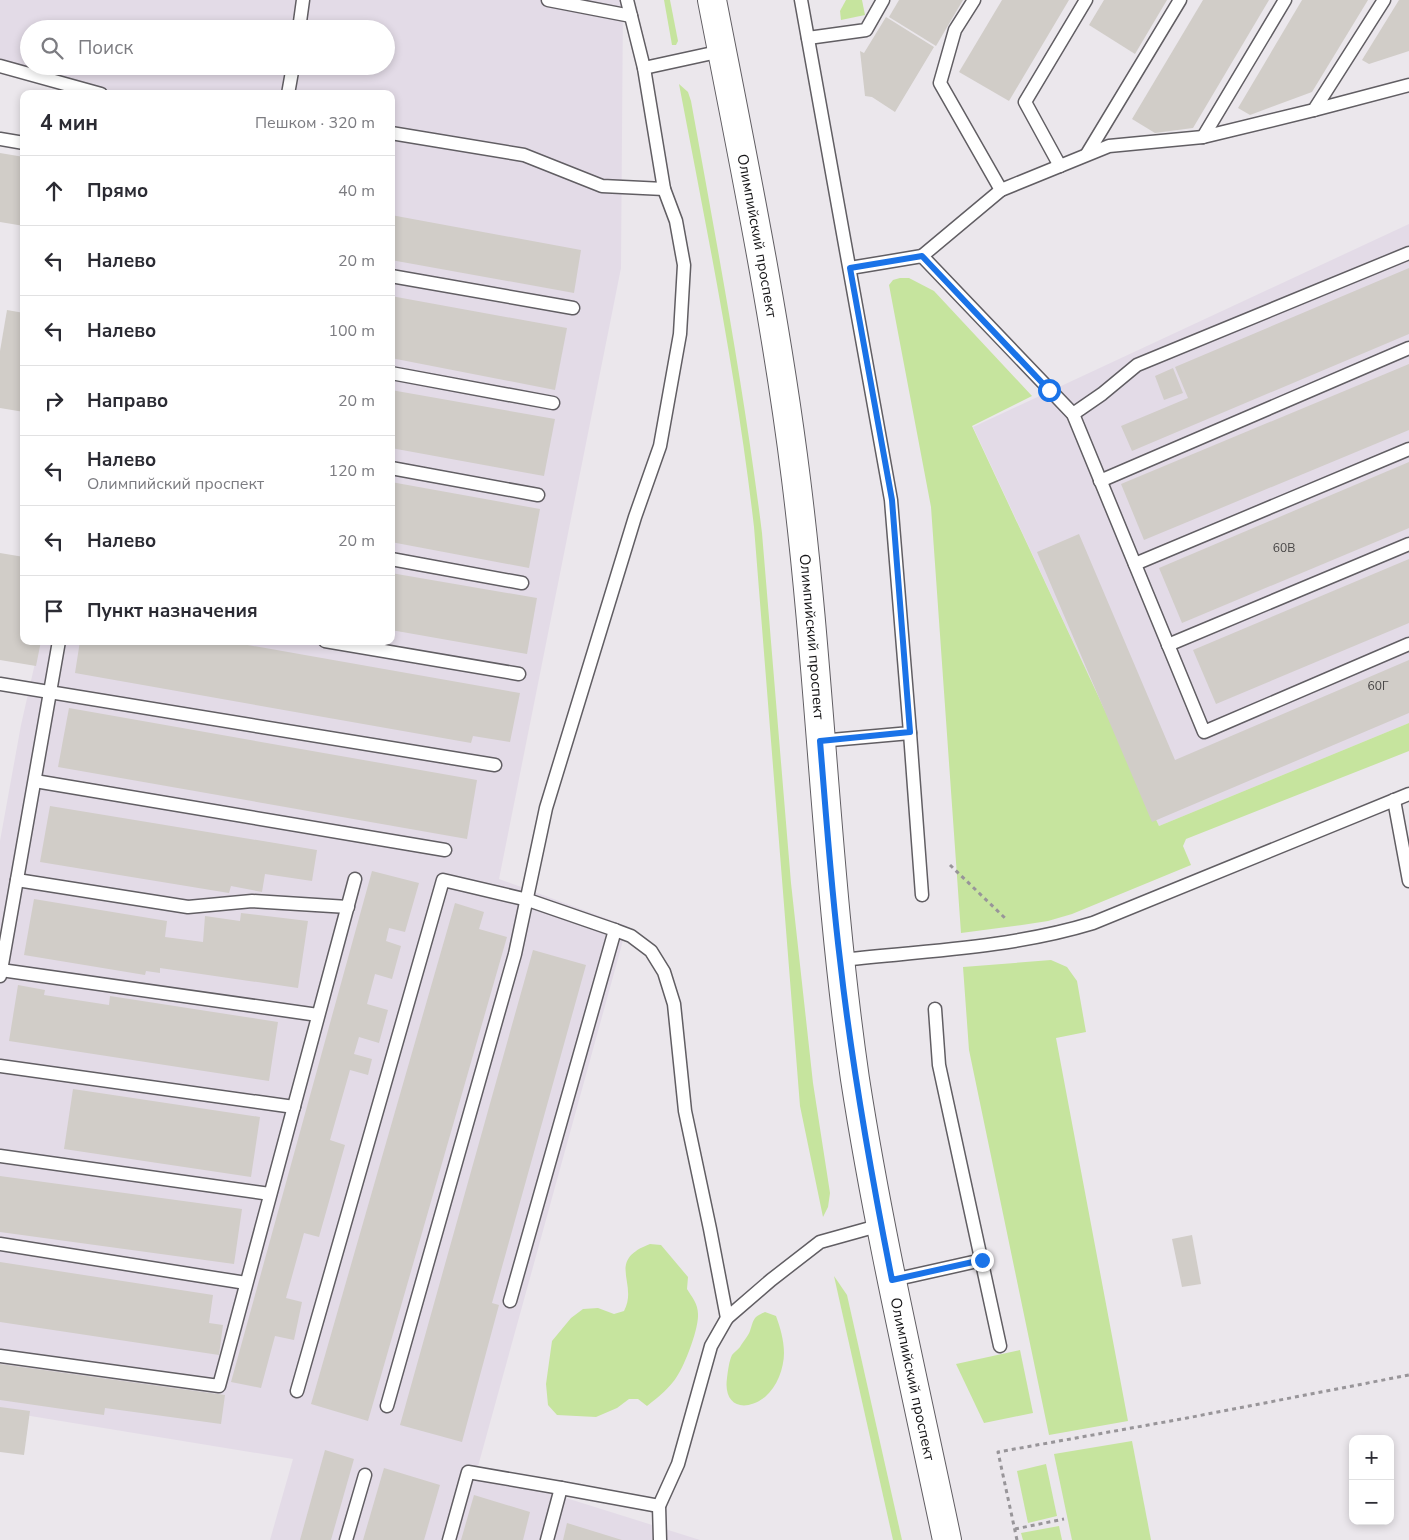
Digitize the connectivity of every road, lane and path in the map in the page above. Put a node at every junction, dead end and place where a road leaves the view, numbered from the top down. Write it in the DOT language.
graph roads {
  1 [pos="303,0"];
  2 [pos="548,0"];
  3 [pos="627,0"];
  4 [pos="712,0"];
  5 [pos="801,0"];
  6 [pos="883,0"];
  7 [pos="974,0"];
  8 [pos="1086,0"];
  9 [pos="1180,0"];
  10 [pos="1284,0"];
  11 [pos="1384,0"];
  12 [pos="631,16"];
  13 [pos="300,20"];
  14 [pos="808,38"];
  15 [pos="722,51"];
  16 [pos="0,66"];
  17 [pos="644,68"];
  18 [pos="20,72"];
  19 [pos="32,75"];
  20 [pos="291,75"];
  21 [pos="1409,85"];
  22 [pos="87,90"];
  23 [pos="289,90"];
  24 [pos="1314,110"];
  25 [pos="395,134"];
  26 [pos="1203,137"];
  27 [pos="0,139"];
  28 [pos="20,142"];
  29 [pos="1086,154"];
  30 [pos="1060,166"];
  31 [pos="664,189"];
  32 [pos="1002,190"];
  33 [pos="1409,253"];
  34 [pos="922,256"];
  35 [pos="850,268"];
  36 [pos="395,277"];
  37 [pos="573,308"];
  38 [pos="1409,348"];
  39 [pos="395,374"];
  40 [pos="553,402"];
  41 [pos="1073,414"];
  42 [pos="1409,448"];
  43 [pos="395,469"];
  44 [pos="1100,481"];
  45 [pos="538,495"];
  46 [pos="1409,544"];
  47 [pos="395,560"];
  48 [pos="1135,564"];
  49 [pos="522,583"];
  50 [pos="1409,644"];
  51 [pos="58,645"];
  52 [pos="349,645"];
  53 [pos="1168,645"];
  54 [pos="519,674"];
  55 [pos="0,684"];
  56 [pos="50,692"];
  57 [pos="910,732"];
  58 [pos="820,741"];
  59 [pos="495,765"];
  60 [pos="34,780"];
  61 [pos="1409,794"];
  62 [pos="1394,800"];
  63 [pos="445,850"];
  64 [pos="1406,854"];
  65 [pos="950,865"];
  66 [pos="355,879"];
  67 [pos="17,880"];
  68 [pos="1409,881"];
  69 [pos="922,895"];
  70 [pos="528,900"];
  71 [pos="348,907"];
  72 [pos="615,930"];
  73 [pos="1028,940"];
  74 [pos="840,960"];
  75 [pos="1,973"];
  76 [pos="935,1009"];
  77 [pos="318,1015"];
  78 [pos="0,1066"];
  79 [pos="294,1107"];
  80 [pos="0,1156"];
  81 [pos="270,1194"];
  82 [pos="881,1225"];
  83 [pos="0,1244"];
  84 [pos="982,1260"];
  85 [pos="892,1280"];
  86 [pos="246,1283"];
  87 [pos="510,1301"];
  88 [pos="726,1318"];
  89 [pos="1000,1346"];
  90 [pos="0,1356"];
  91 [pos="1409,1374"];
  92 [pos="296,1391"];
  93 [pos="387,1406"];
  94 [pos="365,1475"];
  95 [pos="561,1488"];
  96 [pos="659,1506"];
  97 [pos="1064,1519"];
  98 [pos="1015,1529"];
  99 [pos="346,1540"];
  100 [pos="449,1540"];
  101 [pos="547,1540"];
  102 [pos="660,1540"];
  103 [pos="947,1540"];
  104 [pos="1017,1540"];
  1 -- 13 [label="lane"];
  2 -- 12 [label="lane"];
  3 -- 12 [label="lane"];
  4 -- 15 [label="street, Олимпийский проспект"];
  5 -- 14 [label="lane"];
  6 -- 14 [label="lane"];
  7 -- 32 [label="lane"];
  8 -- 30 [label="lane"];
  9 -- 29 [label="lane"];
  10 -- 26 [label="lane"];
  11 -- 24 [label="lane"];
  12 -- 17 [label="lane"];
  14 -- 35 [label="lane"];
  15 -- 17 [label="lane"];
  15 -- 58 [label="street, Олимпийский проспект"];
  16 -- 18 [label="lane"];
  17 -- 31 [label="lane"];
  19 -- 22 [label="lane"];
  20 -- 23 [label="lane"];
  21 -- 24 [label="lane"];
  24 -- 26 [label="lane"];
  25 -- 31 [label="lane"];
  26 -- 29 [label="lane"];
  27 -- 28 [label="lane"];
  29 -- 30 [label="lane"];
  30 -- 32 [label="lane"];
  31 -- 70 [label="lane"];
  32 -- 34 [label="lane"];
  33 -- 41 [label="lane"];
  34 -- 35 [label="lane"];
  34 -- 41 [label="lane"];
  35 -- 57 [label="lane"];
  36 -- 37 [label="lane"];
  38 -- 44 [label="lane"];
  39 -- 40 [label="lane"];
  41 -- 44 [label="lane"];
  42 -- 48 [label="lane"];
  43 -- 45 [label="lane"];
  44 -- 48 [label="lane"];
  46 -- 53 [label="lane"];
  47 -- 49 [label="lane"];
  48 -- 53 [label="lane"];
  50 -- 53 [label="lane"];
  51 -- 56 [label="lane"];
  52 -- 54 [label="lane"];
  55 -- 56 [label="lane"];
  56 -- 59 [label="lane"];
  56 -- 60 [label="lane"];
  57 -- 58 [label="lane"];
  57 -- 69 [label="lane"];
  58 -- 74 [label="street, Олимпийский проспект"];
  60 -- 63 [label="lane"];
  60 -- 67 [label="lane"];
  61 -- 62 [label="lane"];
  62 -- 64 [label="lane"];
  62 -- 73 [label="lane"];
  64 -- 68 [label="lane"];
  65 -- 73 [label="path"];
  66 -- 71 [label="lane"];
  67 -- 71 [label="lane"];
  67 -- 75 [label="lane"];
  70 -- 72 [label="lane"];
  70 -- 92 [label="lane"];
  70 -- 93 [label="lane"];
  71 -- 77 [label="lane"];
  72 -- 87 [label="lane"];
  72 -- 88 [label="lane"];
  73 -- 74 [label="lane"];
  74 -- 82 [label="street, Олимпийский проспект"];
  75 -- 77 [label="lane"];
  76 -- 84 [label="lane"];
  77 -- 79 [label="lane"];
  78 -- 79 [label="lane"];
  79 -- 81 [label="lane"];
  80 -- 81 [label="lane"];
  81 -- 86 [label="lane"];
  82 -- 85 [label="street, Олимпийский проспект"];
  82 -- 88 [label="lane"];
  83 -- 86 [label="lane"];
  84 -- 85 [label="lane"];
  84 -- 89 [label="lane"];
  85 -- 103 [label="street, Олимпийский проспект"];
  86 -- 90 [label="lane"];
  88 -- 96 [label="lane"];
  91 -- 98 [label="path"];
  94 -- 99 [label="lane"];
  95 -- 96 [label="lane"];
  95 -- 100 [label="lane"];
  95 -- 101 [label="lane"];
  96 -- 102 [label="lane"];
  97 -- 98 [label="path"];
  98 -- 104 [label="path"];
}
